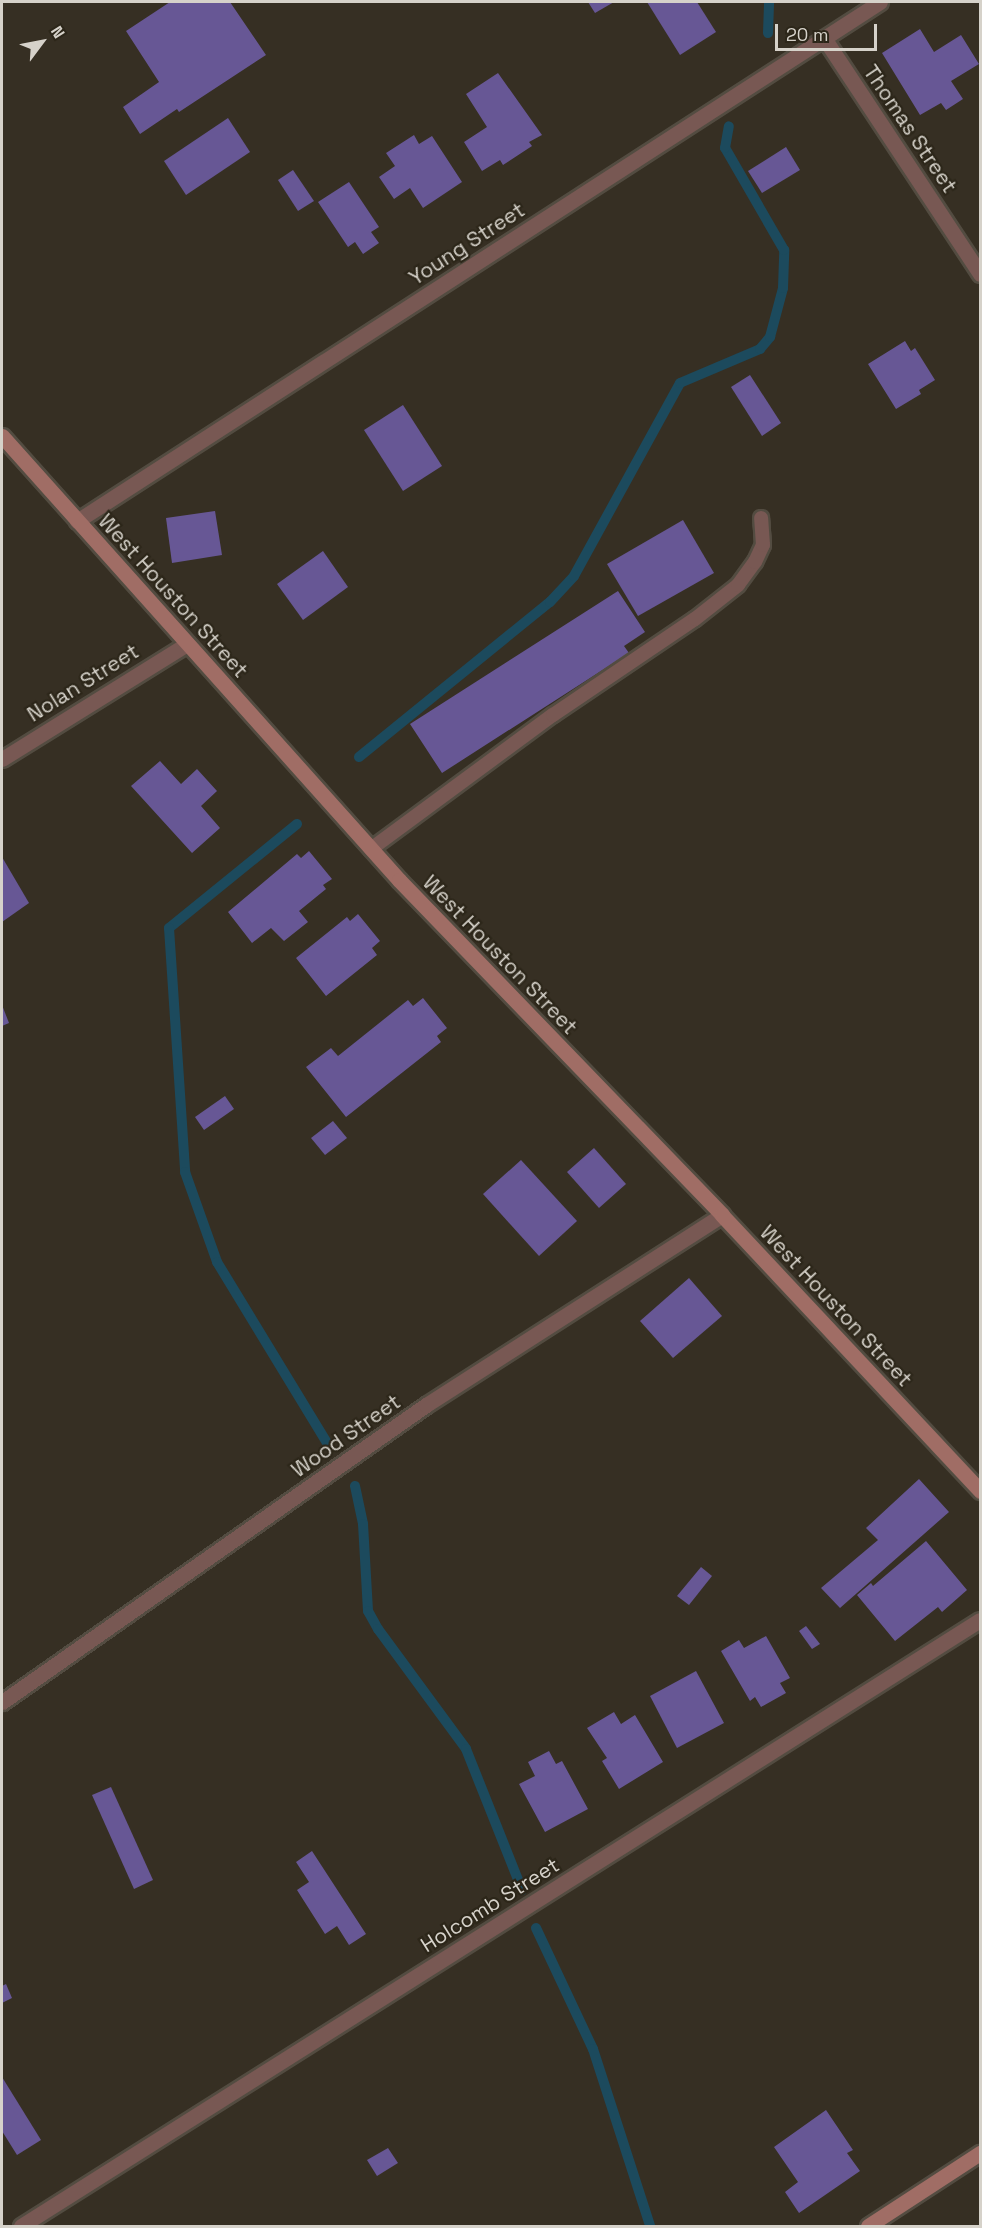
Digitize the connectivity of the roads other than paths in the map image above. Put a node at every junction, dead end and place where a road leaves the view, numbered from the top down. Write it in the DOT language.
graph roads {
  1 [pos="880,2"];
  2 [pos="824,38"];
  3 [pos="981,274"];
  4 [pos="2,436"];
  5 [pos="761,518"];
  6 [pos="77,521"];
  7 [pos="187,644"];
  8 [pos="2,759"];
  9 [pos="371,849"];
  10 [pos="722,1215"];
  11 [pos="981,1491"];
  12 [pos="981,1620"];
  13 [pos="2,1702"];
  14 [pos="981,2153"];
  15 [pos="21,2226"];
  16 [pos="868,2226"];
  1 -- 2 [label="street, Young Street"];
  2 -- 3 [label="street, Thomas Street"];
  2 -- 6 [label="street, Young Street"];
  4 -- 6 [label="main road, West Houston Street"];
  5 -- 9 [label="lane"];
  6 -- 7 [label="main road, West Houston Street"];
  7 -- 8 [label="street, Nolan Street"];
  7 -- 9 [label="main road, West Houston Street"];
  9 -- 10 [label="main road, West Houston Street"];
  10 -- 11 [label="main road, West Houston Street"];
  10 -- 13 [label="street, Wood Street"];
  12 -- 15 [label="street, Holcomb Street"];
  14 -- 16 [label="main road"];
}
